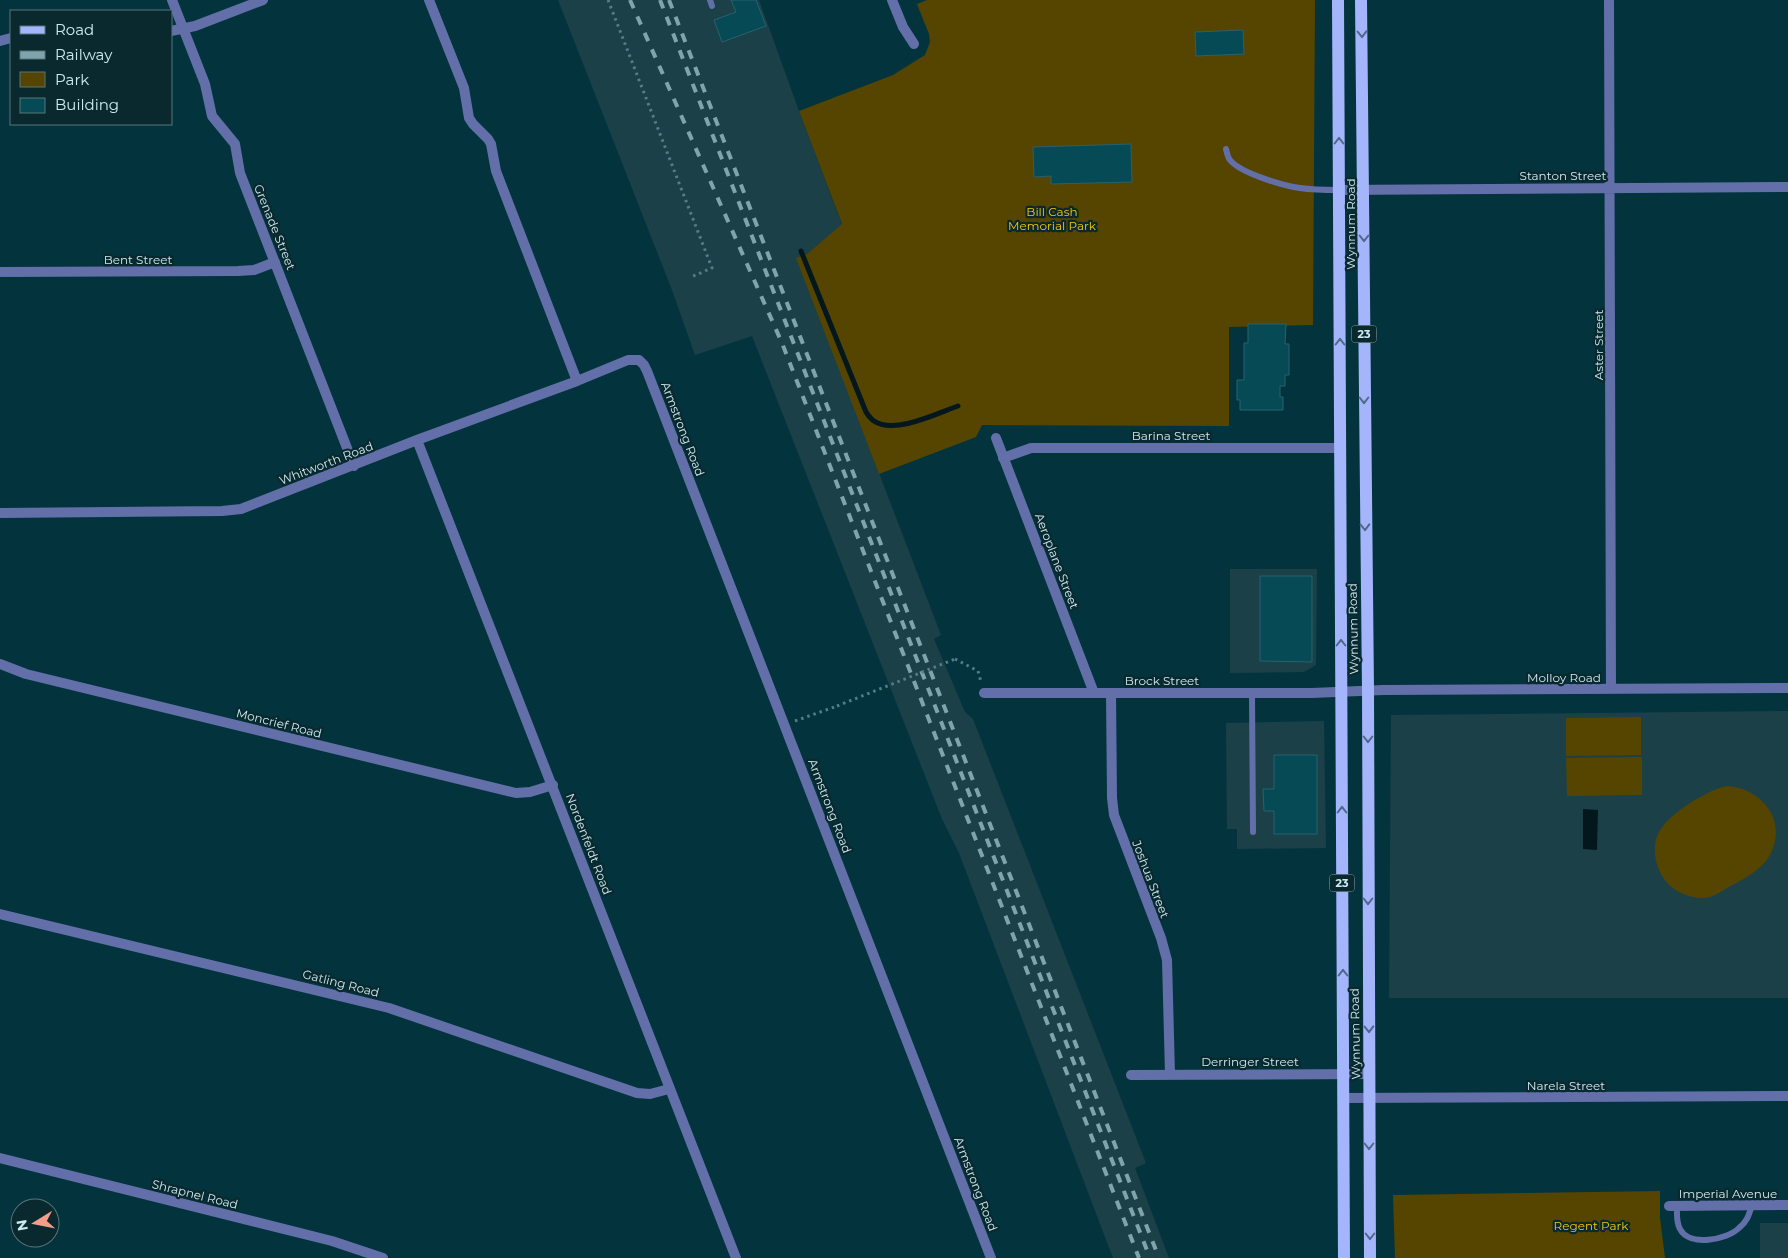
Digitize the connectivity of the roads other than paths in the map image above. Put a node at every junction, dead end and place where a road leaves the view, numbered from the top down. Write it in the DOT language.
graph roads {
  1 [pos="172,0"];
  2 [pos="263,0"];
  3 [pos="429,0"];
  4 [pos="892,0"];
  5 [pos="1338,0"];
  6 [pos="1361,0"];
  7 [pos="1609,0"];
  8 [pos="183,30"];
  9 [pos="172,31"];
  10 [pos="914,44"];
  11 [pos="1226,149"];
  12 [pos="1788,187"];
  13 [pos="1610,188"];
  14 [pos="1364,189"];
  15 [pos="1339,190"];
  16 [pos="275,262"];
  17 [pos="0,272"];
  18 [pos="644,365"];
  19 [pos="577,381"];
  20 [pos="996,438"];
  21 [pos="417,440"];
  22 [pos="1340,448"];
  23 [pos="1003,458"];
  24 [pos="354,466"];
  25 [pos="0,513"];
  26 [pos="0,664"];
  27 [pos="1788,688"];
  28 [pos="1611,689"];
  29 [pos="1368,690"];
  30 [pos="1341,692"];
  31 [pos="984,693"];
  32 [pos="1094,693"];
  33 [pos="1111,693"];
  34 [pos="1252,693"];
  35 [pos="553,785"];
  36 [pos="1253,832"];
  37 [pos="0,914"];
  38 [pos="1170,1074"];
  39 [pos="1344,1074"];
  40 [pos="1369,1074"];
  41 [pos="1131,1075"];
  42 [pos="669,1089"];
  43 [pos="1788,1096"];
  44 [pos="1344,1098"];
  45 [pos="1369,1098"];
  46 [pos="0,1158"];
  47 [pos="1752,1205"];
  48 [pos="1788,1205"];
  49 [pos="1673,1206"];
  50 [pos="383,1258"];
  51 [pos="736,1258"];
  52 [pos="991,1258"];
  53 [pos="1344,1258"];
  54 [pos="1370,1258"];
  1 -- 8 [label="street, Grenade Street"];
  2 -- 8 [label="street"];
  3 -- 19 [label="street"];
  4 -- 10 [label="street"];
  15 -- 5 [label="main road, Wynnum Road / 23, one-way"];
  6 -- 14 [label="main road, Wynnum Road / 23, one-way"];
  7 -- 13 [label="street, Aster Street"];
  8 -- 9 [label="street"];
  8 -- 16 [label="street, Grenade Street"];
  11 -- 15 [label="lane"];
  12 -- 13 [label="street, Stanton Street"];
  13 -- 14 [label="street, Stanton Street"];
  13 -- 28 [label="street, Aster Street"];
  14 -- 15 [label="street, Stanton Street"];
  14 -- 29 [label="main road, Wynnum Road / 23, one-way"];
  22 -- 15 [label="main road, Wynnum Road / 23, one-way"];
  16 -- 17 [label="street, Bent Street"];
  16 -- 24 [label="street, Grenade Street"];
  18 -- 19 [label="street, Whitworth Road"];
  18 -- 52 [label="street, Armstrong Road"];
  19 -- 21 [label="street, Whitworth Road"];
  20 -- 23 [label="street, Aeroplane Street"];
  21 -- 24 [label="street, Whitworth Road"];
  21 -- 35 [label="street, Nordenfeldt Road"];
  22 -- 23 [label="street, Barina Street"];
  30 -- 22 [label="main road, Wynnum Road / 23, one-way"];
  23 -- 32 [label="street, Aeroplane Street"];
  24 -- 25 [label="street, Whitworth Road"];
  26 -- 35 [label="street, Moncrief Road"];
  27 -- 28 [label="street, Molloy Road"];
  28 -- 29 [label="street, Molloy Road"];
  29 -- 30 [label="street, Molloy Road"];
  29 -- 40 [label="main road, Wynnum Road / 23, one-way"];
  30 -- 34 [label="street, Brock Street"];
  39 -- 30 [label="main road, Wynnum Road / 23, one-way"];
  31 -- 32 [label="street, Brock Street"];
  32 -- 33 [label="street, Brock Street"];
  33 -- 34 [label="street, Brock Street"];
  33 -- 38 [label="street, Joshua Street"];
  34 -- 36 [label="lane"];
  35 -- 42 [label="street, Nordenfeldt Road"];
  37 -- 42 [label="street, Gatling Road"];
  38 -- 39 [label="street, Derringer Street"];
  38 -- 41 [label="street, Derringer Street"];
  39 -- 40 [label="street, Derringer Street"];
  39 -- 44 [label="main road, Wynnum Road / 23"];
  40 -- 45 [label="main road, Wynnum Road / 23"];
  42 -- 51 [label="street, Nordenfeldt Road"];
  43 -- 45 [label="street, Narela Street"];
  44 -- 45 [label="street, Narela Street"];
  44 -- 53 [label="main road, Wynnum Road / 23"];
  45 -- 54 [label="main road, Wynnum Road / 23, one-way"];
  46 -- 50 [label="street, Shrapnel Road"];
  47 -- 48 [label="street, Imperial Avenue"];
  47 -- 49 [label="street, Imperial Avenue"];
  47 -- 49 [label="lane"];
}
